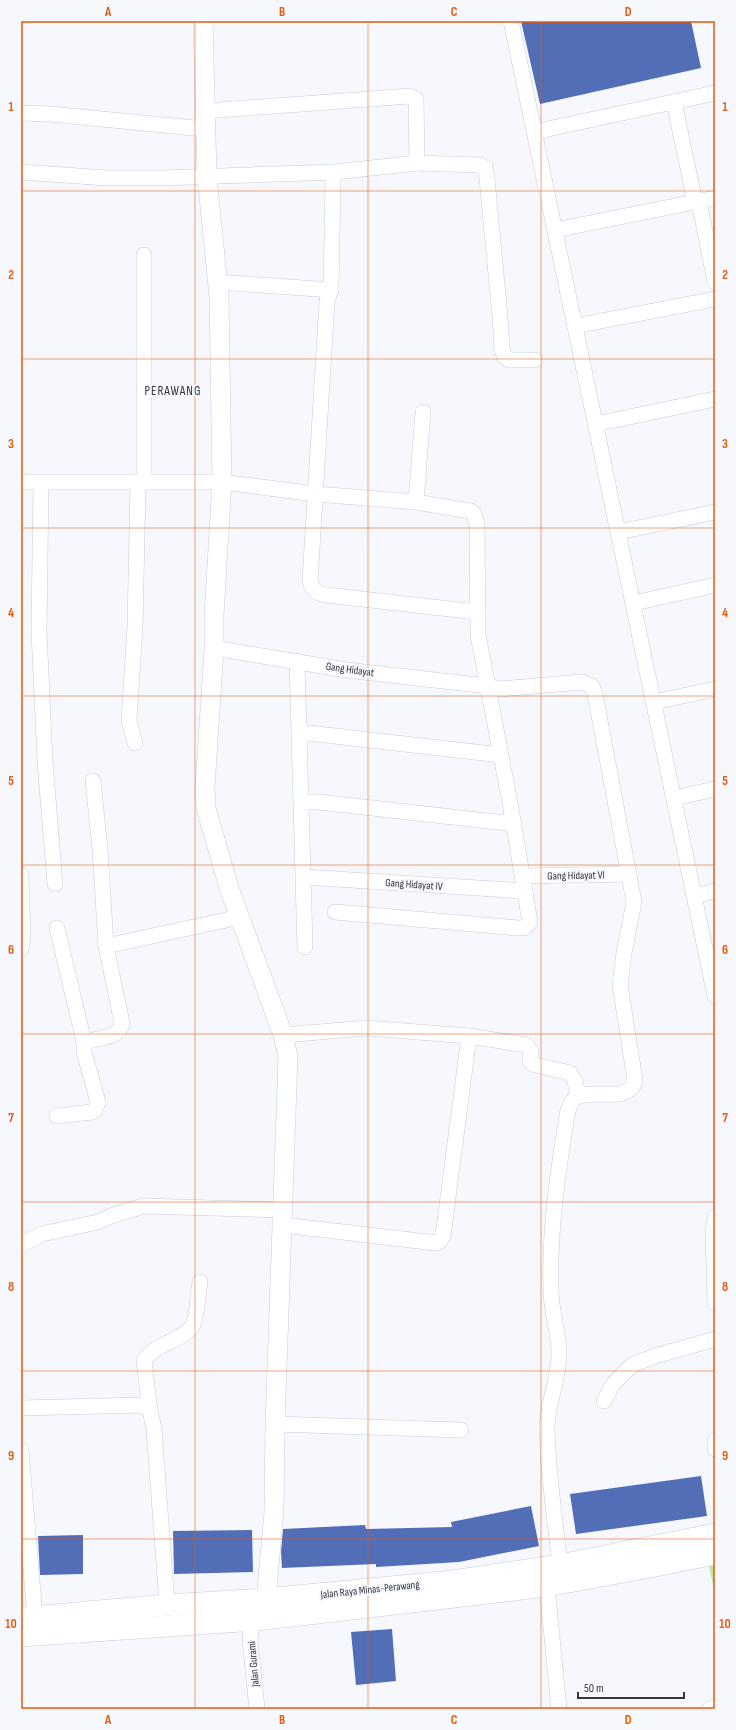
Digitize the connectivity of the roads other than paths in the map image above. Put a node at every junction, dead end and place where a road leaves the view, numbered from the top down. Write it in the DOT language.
graph roads {
  1 [pos="203,21"];
  2 [pos="511,21"];
  3 [pos="715,93"];
  4 [pos="674,102"];
  5 [pos="21,113"];
  6 [pos="205,120"];
  7 [pos="534,132"];
  8 [pos="417,164"];
  9 [pos="21,172"];
  10 [pos="336,172"];
  11 [pos="207,177"];
  12 [pos="715,198"];
  13 [pos="697,201"];
  14 [pos="555,230"];
  15 [pos="144,255"];
  16 [pos="218,282"];
  17 [pos="715,282"];
  18 [pos="331,290"];
  19 [pos="715,299"];
  20 [pos="575,326"];
  21 [pos="535,360"];
  22 [pos="715,399"];
  23 [pos="423,412"];
  24 [pos="596,424"];
  25 [pos="21,482"];
  26 [pos="222,482"];
  27 [pos="41,483"];
  28 [pos="141,483"];
  29 [pos="316,494"];
  30 [pos="416,502"];
  31 [pos="715,512"];
  32 [pos="619,532"];
  33 [pos="715,585"];
  34 [pos="634,602"];
  35 [pos="477,612"];
  36 [pos="214,648"];
  37 [pos="297,661"];
  38 [pos="487,686"];
  39 [pos="715,689"];
  40 [pos="654,702"];
  41 [pos="299,732"];
  42 [pos="135,743"];
  43 [pos="501,755"];
  44 [pos="93,781"];
  45 [pos="715,789"];
  46 [pos="674,798"];
  47 [pos="302,802"];
  48 [pos="514,824"];
  49 [pos="629,874"];
  50 [pos="21,875"];
  51 [pos="304,877"];
  52 [pos="524,883"];
  53 [pos="55,884"];
  54 [pos="715,891"];
  55 [pos="694,896"];
  56 [pos="335,912"];
  57 [pos="240,917"];
  58 [pos="57,928"];
  59 [pos="106,946"];
  60 [pos="305,947"];
  61 [pos="21,949"];
  62 [pos="715,992"];
  63 [pos="283,1035"];
  64 [pos="469,1036"];
  65 [pos="84,1042"];
  66 [pos="578,1096"];
  67 [pos="57,1116"];
  68 [pos="283,1217"];
  69 [pos="715,1217"];
  70 [pos="21,1245"];
  71 [pos="200,1282"];
  72 [pos="715,1303"];
  73 [pos="715,1339"];
  74 [pos="604,1401"];
  75 [pos="21,1408"];
  76 [pos="150,1410"];
  77 [pos="275,1424"];
  78 [pos="461,1430"];
  79 [pos="715,1441"];
  80 [pos="21,1450"];
  81 [pos="715,1450"];
  82 [pos="715,1534"];
  83 [pos="715,1554"];
  84 [pos="560,1565"];
  85 [pos="547,1586"];
  86 [pos="266,1599"];
  87 [pos="167,1605"];
  88 [pos="28,1618"];
  89 [pos="257,1620"];
  90 [pos="21,1636"];
  91 [pos="715,1707"];
  92 [pos="257,1709"];
  93 [pos="559,1709"];
  94 [pos="710,1709"];
  1 -- 6 [label="street"];
  2 -- 7 [label="street"];
  3 -- 4 [label="street"];
  4 -- 7 [label="street"];
  4 -- 13 [label="street"];
  5 -- 6 [label="street"];
  6 -- 8 [label="street"];
  6 -- 11 [label="street"];
  7 -- 14 [label="street"];
  8 -- 10 [label="street"];
  8 -- 21 [label="street"];
  9 -- 11 [label="street"];
  10 -- 11 [label="street"];
  10 -- 18 [label="street"];
  11 -- 16 [label="street"];
  12 -- 13 [label="street"];
  13 -- 14 [label="street"];
  13 -- 17 [label="street"];
  14 -- 20 [label="street"];
  15 -- 28 [label="street"];
  16 -- 18 [label="street"];
  16 -- 26 [label="street"];
  18 -- 29 [label="street"];
  19 -- 20 [label="street"];
  20 -- 24 [label="street"];
  22 -- 24 [label="street"];
  23 -- 30 [label="street"];
  24 -- 32 [label="street"];
  25 -- 27 [label="street"];
  26 -- 28 [label="street"];
  26 -- 29 [label="street"];
  26 -- 36 [label="street"];
  27 -- 28 [label="street"];
  27 -- 53 [label="street"];
  28 -- 42 [label="street"];
  29 -- 30 [label="street"];
  29 -- 35 [label="street"];
  30 -- 35 [label="street"];
  31 -- 32 [label="street"];
  32 -- 34 [label="street"];
  33 -- 34 [label="street"];
  34 -- 40 [label="street"];
  35 -- 38 [label="street"];
  36 -- 37 [label="street, Gang Hidayat"];
  36 -- 57 [label="street"];
  37 -- 38 [label="street, Gang Hidayat"];
  37 -- 41 [label="street"];
  38 -- 43 [label="street"];
  38 -- 49 [label="street, Gang Hidayat"];
  39 -- 40 [label="street"];
  40 -- 46 [label="street"];
  41 -- 43 [label="street"];
  41 -- 47 [label="street"];
  43 -- 48 [label="street"];
  44 -- 59 [label="street"];
  45 -- 46 [label="street"];
  46 -- 55 [label="street"];
  47 -- 48 [label="street"];
  47 -- 51 [label="street"];
  48 -- 52 [label="street"];
  49 -- 52 [label="street, Gang Hidayat VI"];
  49 -- 66 [label="street"];
  50 -- 61 [label="street"];
  51 -- 52 [label="street, Gang Hidayat IV"];
  51 -- 60 [label="street"];
  52 -- 56 [label="street"];
  54 -- 55 [label="street"];
  55 -- 62 [label="street"];
  57 -- 59 [label="street"];
  57 -- 63 [label="street"];
  58 -- 65 [label="street"];
  59 -- 65 [label="street"];
  63 -- 64 [label="street"];
  63 -- 68 [label="street"];
  64 -- 66 [label="street"];
  64 -- 68 [label="street"];
  65 -- 67 [label="street"];
  66 -- 84 [label="street"];
  68 -- 70 [label="street"];
  68 -- 77 [label="street"];
  69 -- 72 [label="street"];
  71 -- 76 [label="street"];
  73 -- 74 [label="street"];
  75 -- 76 [label="street"];
  76 -- 87 [label="street"];
  77 -- 78 [label="street"];
  77 -- 86 [label="street"];
  79 -- 81 [label="street"];
  80 -- 88 [label="street"];
  82 -- 84 [label="main road, Jalan Raya Minas-Perawang"];
  83 -- 85 [label="main road, Jalan Raya Minas-Perawang"];
  84 -- 86 [label="main road, Jalan Raya Minas-Perawang"];
  85 -- 89 [label="main road, Jalan Raya Minas-Perawang"];
  85 -- 93 [label="street"];
  86 -- 87 [label="main road, Jalan Raya Minas-Perawang"];
  86 -- 89 [label="street, Jalan Gurami"];
  87 -- 88 [label="main road, Jalan Raya Minas-Perawang"];
  89 -- 90 [label="main road, Jalan Raya Minas-Perawang"];
  89 -- 92 [label="street, Jalan Gurami"];
  91 -- 94 [label="street"];
}
